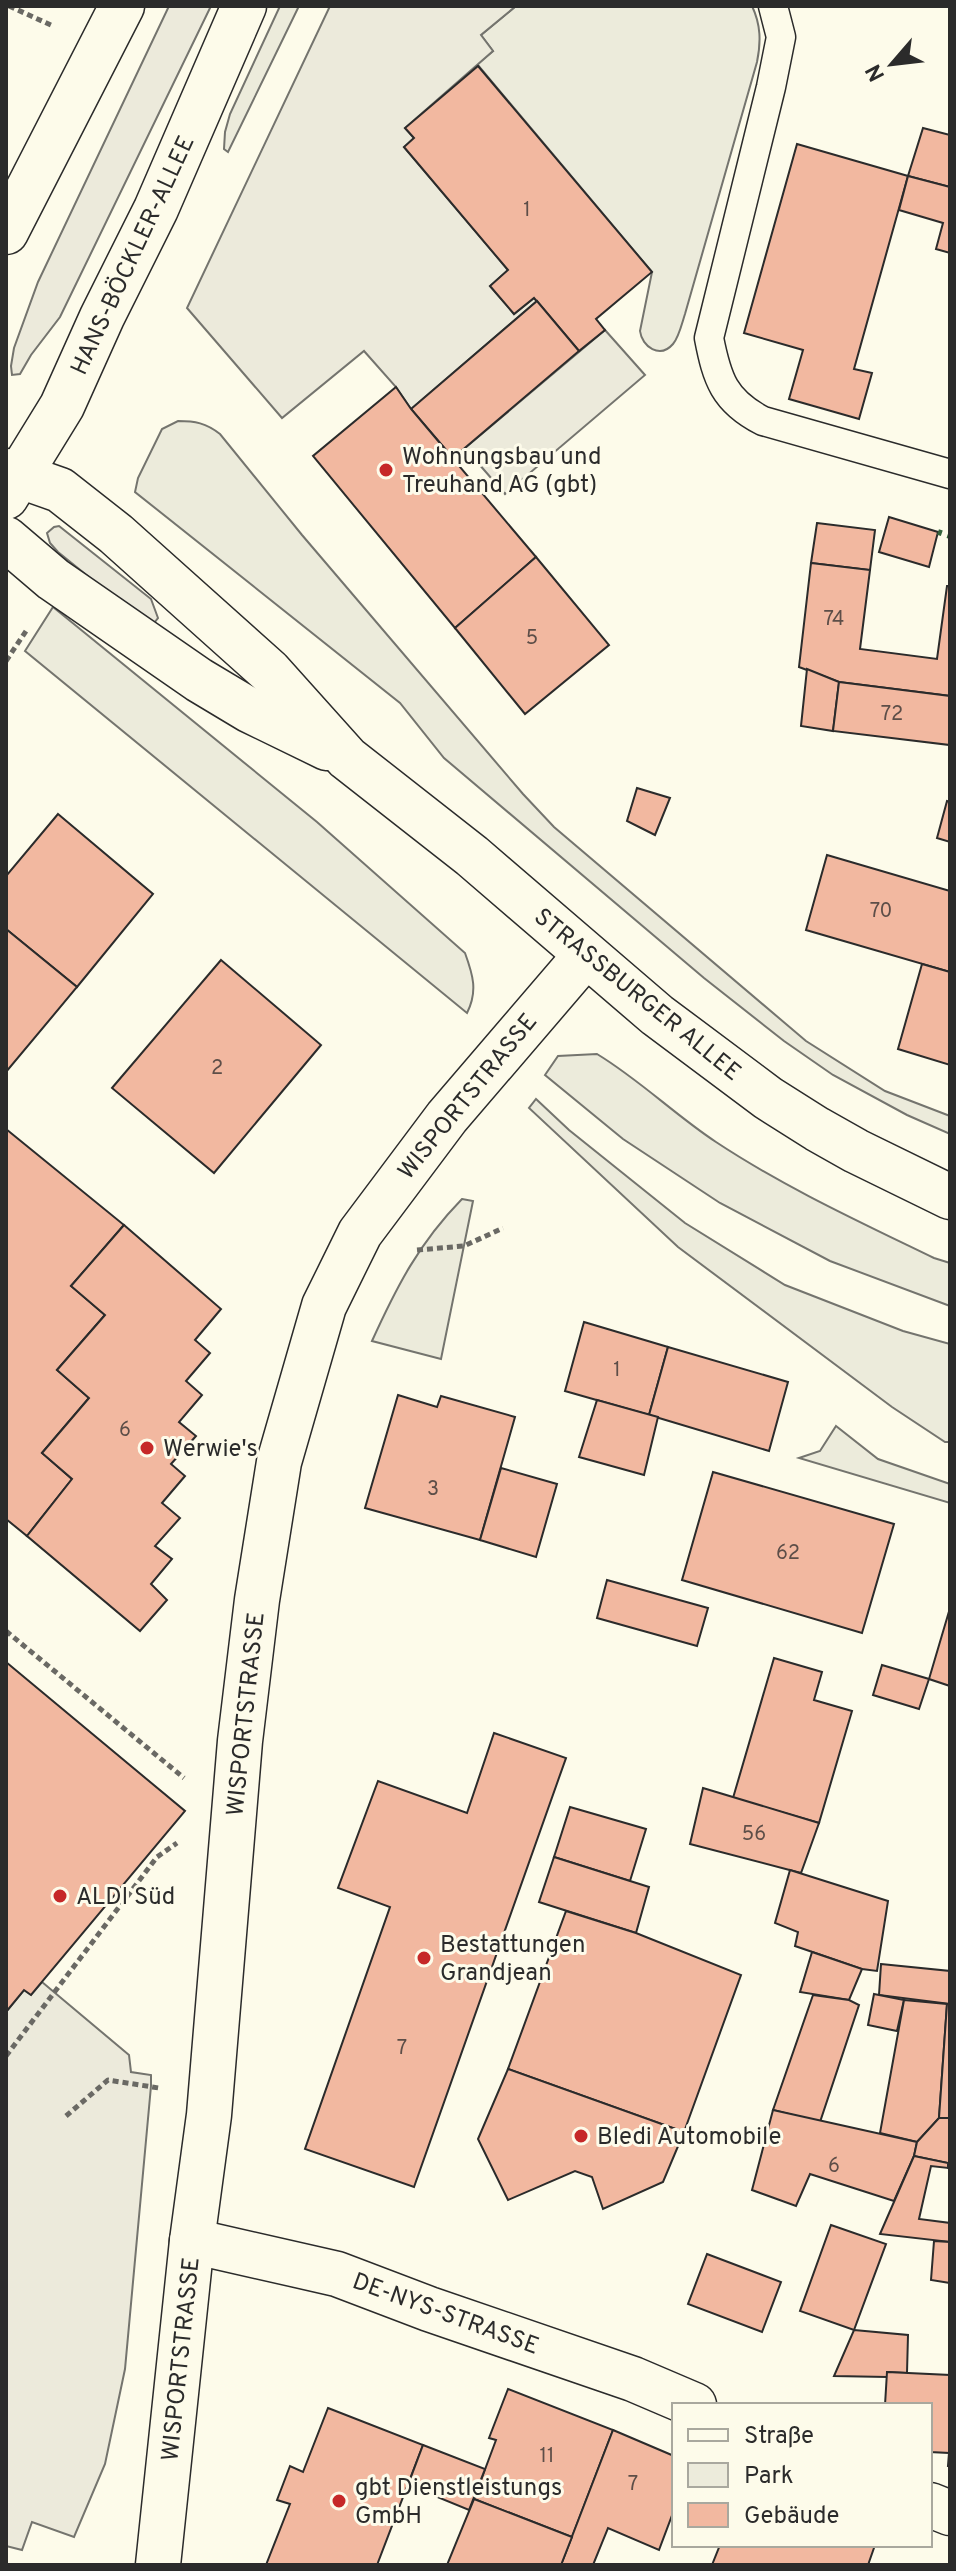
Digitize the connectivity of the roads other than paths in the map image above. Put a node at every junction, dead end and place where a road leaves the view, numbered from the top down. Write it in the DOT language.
graph roads {
  1 [pos="122,6"];
  2 [pos="244,6"];
  3 [pos="773,6"];
  4 [pos="12,223"];
  5 [pos="6,256"];
  6 [pos="950,474"];
  7 [pos="10,481"];
  8 [pos="6,539"];
  9 [pos="347,758"];
  10 [pos="585,956"];
  11 [pos="950,1197"];
  12 [pos="192,2241"];
  13 [pos="689,2403"];
  14 [pos="158,2565"];
  1 -- 4 [label="street"];
  2 -- 7 [label="street, HANS-BÖCKLER-ALLEE"];
  3 -- 6 [label="lane"];
  4 -- 5 [label="street"];
  7 -- 9 [label="street, STRASSBURGER ALLEE"];
  8 -- 9 [label="street, STRASSBURGER ALLEE"];
  9 -- 10 [label="street, STRASSBURGER ALLEE"];
  10 -- 11 [label="street, STRASSBURGER ALLEE"];
  10 -- 12 [label="street, WISPORTSTRASSE"];
  12 -- 13 [label="street, DE-NYS-STRASSE"];
  12 -- 14 [label="street, WISPORTSTRASSE"];
}
